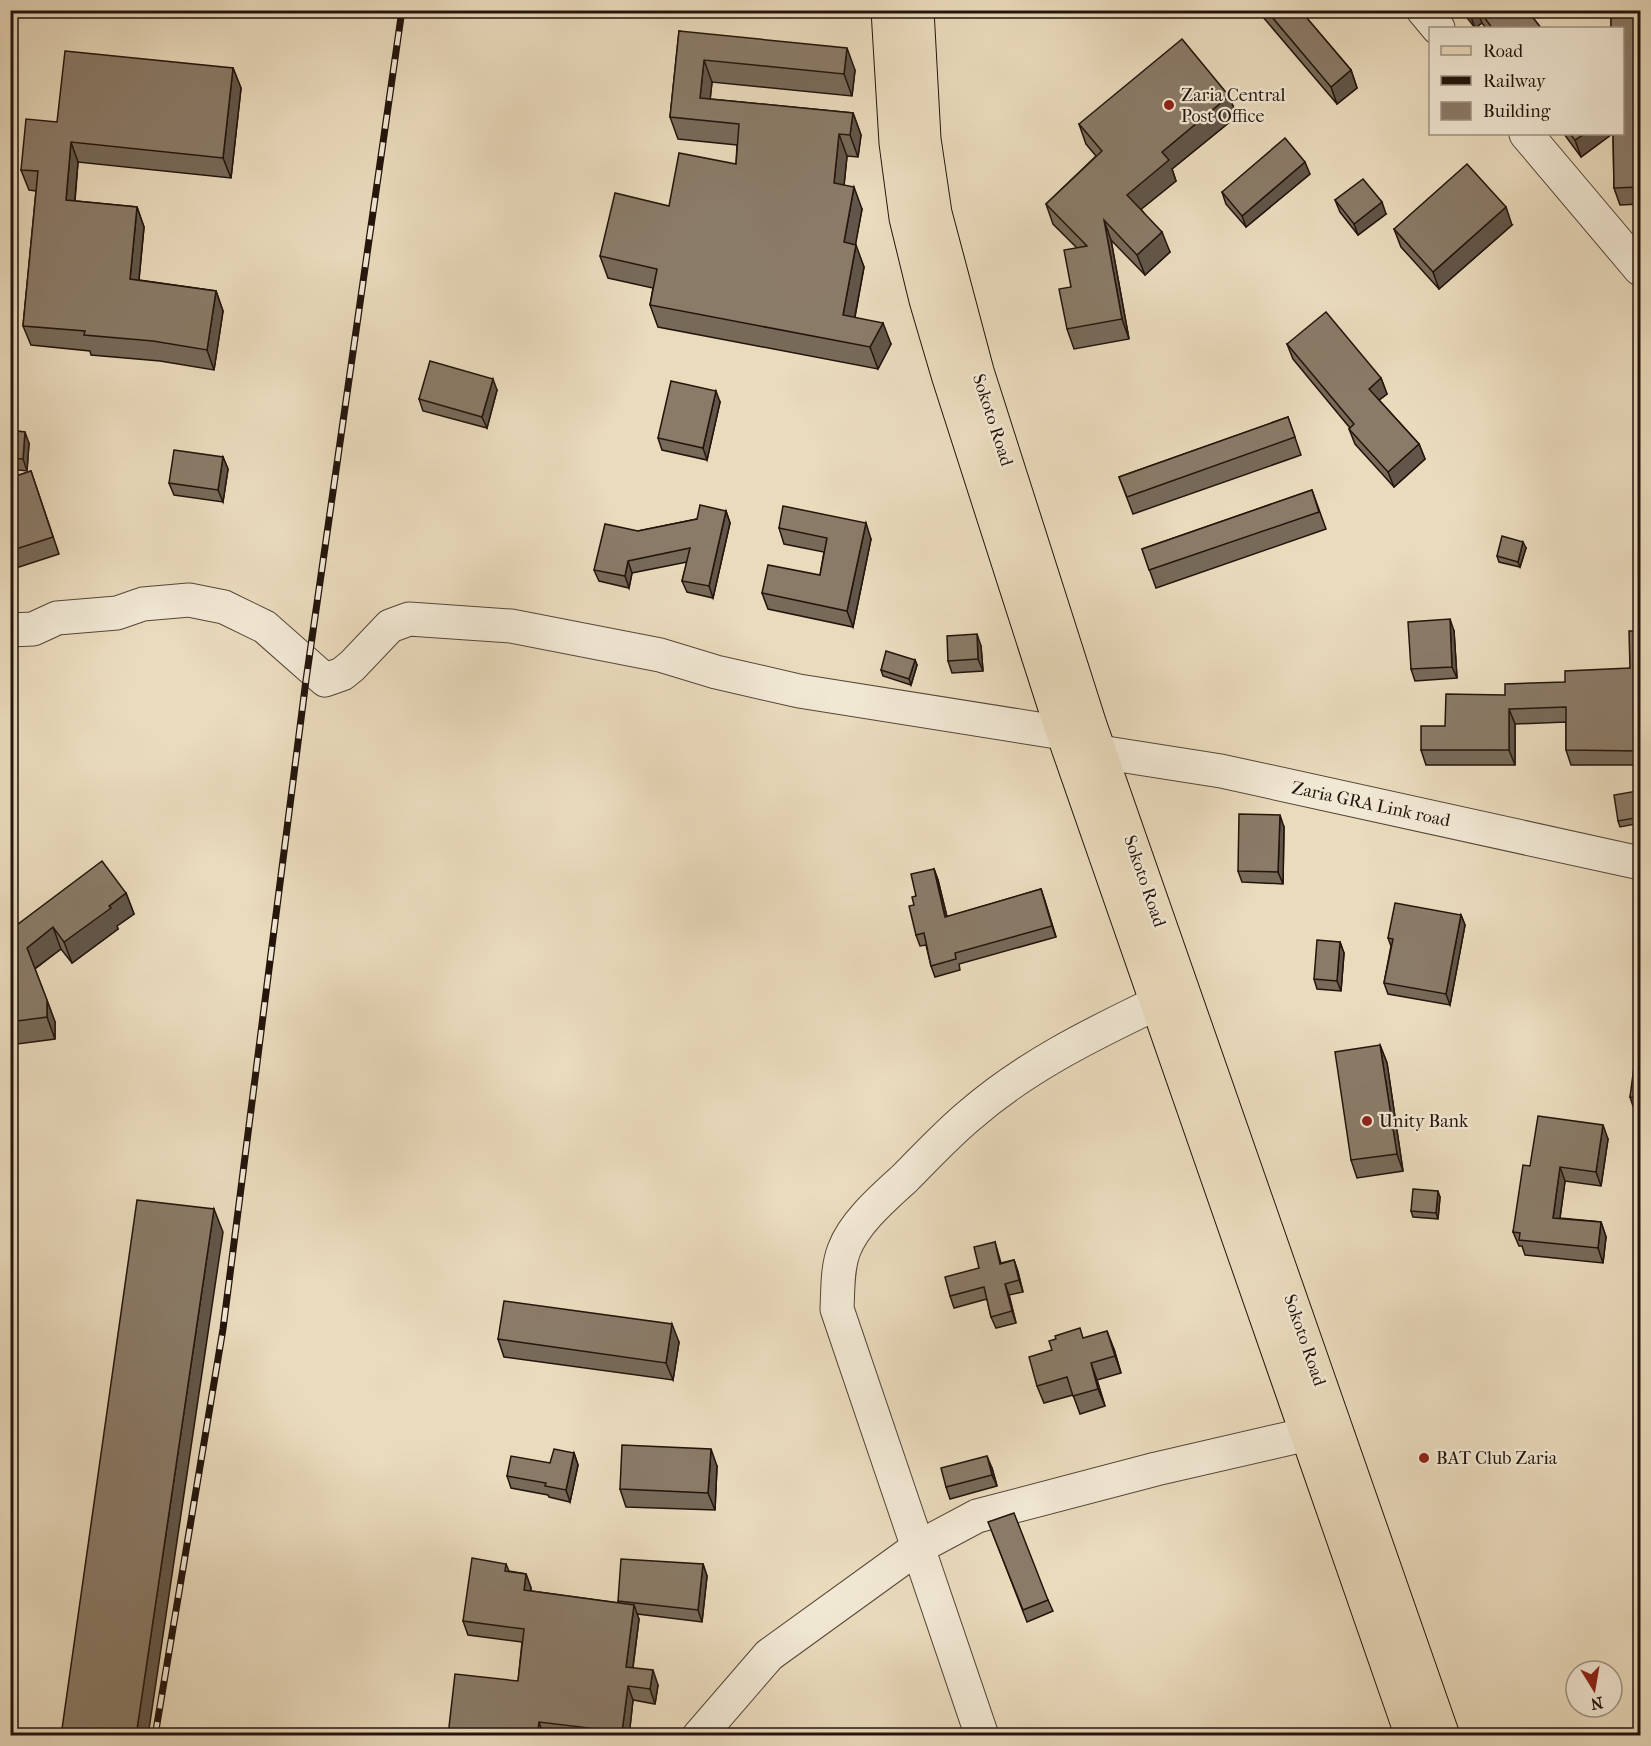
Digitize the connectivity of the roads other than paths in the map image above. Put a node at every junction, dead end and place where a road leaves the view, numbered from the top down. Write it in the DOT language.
graph roads {
  1 [pos="888,10"];
  2 [pos="917,10"];
  3 [pos="1423,10"];
  4 [pos="1437,27"];
  5 [pos="1527,135"];
  6 [pos="1641,269"];
  7 [pos="10,630"];
  8 [pos="1063,733"];
  9 [pos="1100,752"];
  10 [pos="1641,863"];
  11 [pos="1157,1003"];
  12 [pos="1308,1434"];
  13 [pos="917,1548"];
  14 [pos="699,1736"];
  15 [pos="982,1736"];
  16 [pos="1412,1736"];
  17 [pos="1443,1736"];
  1 -- 8 [label="main road, Sokoto Road"];
  2 -- 9 [label="main road, Sokoto Road"];
  3 -- 4 [label="street"];
  5 -- 6 [label="street"];
  7 -- 8 [label="street"];
  8 -- 11 [label="main road, Sokoto Road"];
  9 -- 10 [label="street, Zaria GRA Link road"];
  9 -- 17 [label="main road, Sokoto Road"];
  11 -- 12 [label="main road, Sokoto Road"];
  11 -- 13 [label="street"];
  12 -- 13 [label="street"];
  12 -- 16 [label="main road, Sokoto Road"];
  13 -- 14 [label="street"];
  13 -- 15 [label="street"];
}
